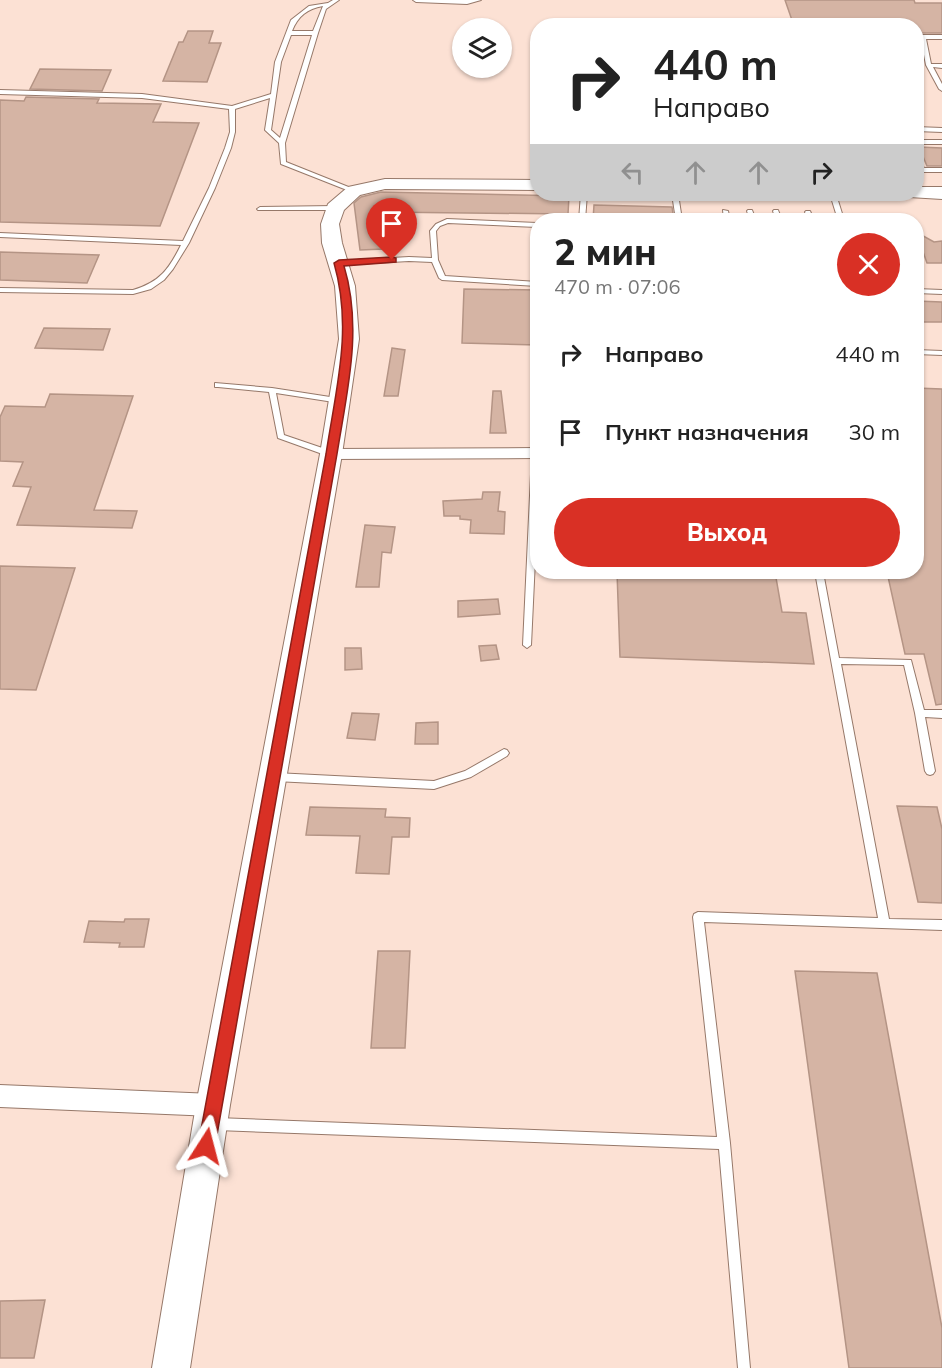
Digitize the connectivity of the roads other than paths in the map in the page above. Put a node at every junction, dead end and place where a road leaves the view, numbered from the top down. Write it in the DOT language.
graph roads {
  1 [pos="336,0"];
  2 [pos="416,0"];
  3 [pos="478,0"];
  4 [pos="327,4"];
  5 [pos="289,33"];
  6 [pos="315,33"];
  7 [pos="924,37"];
  8 [pos="942,37"];
  9 [pos="924,49"];
  10 [pos="929,65"];
  11 [pos="942,66"];
  12 [pos="942,89"];
  13 [pos="0,92"];
  14 [pos="273,95"];
  15 [pos="232,108"];
  16 [pos="924,129"];
  17 [pos="942,130"];
  18 [pos="282,142"];
  19 [pos="924,142"];
  20 [pos="942,142"];
  21 [pos="924,170"];
  22 [pos="942,170"];
  23 [pos="530,185"];
  24 [pos="924,193"];
  25 [pos="942,193"];
  26 [pos="344,200"];
  27 [pos="260,209"];
  28 [pos="530,225"];
  29 [pos="0,235"];
  30 [pos="186,243"];
  31 [pos="435,260"];
  32 [pos="339,263"];
  33 [pos="530,284"];
  34 [pos="0,290"];
  35 [pos="924,291"];
  36 [pos="942,292"];
  37 [pos="924,352"];
  38 [pos="942,353"];
  39 [pos="218,385"];
  40 [pos="272,390"];
  41 [pos="340,401"];
  42 [pos="530,453"];
  43 [pos="332,454"];
  44 [pos="530,579"];
  45 [pos="820,579"];
  46 [pos="527,645"];
  47 [pos="836,661"];
  48 [pos="920,713"];
  49 [pos="942,714"];
  50 [pos="504,753"];
  51 [pos="930,771"];
  52 [pos="273,777"];
  53 [pos="884,922"];
  54 [pos="942,925"];
  55 [pos="0,1096"];
  56 [pos="211,1114"];
  57 [pos="724,1143"];
  58 [pos="171,1368"];
  59 [pos="744,1368"];
  1 -- 4 [label="lane"];
  2 -- 3 [label="lane"];
  4 -- 5 [label="lane"];
  4 -- 6 [label="lane"];
  5 -- 6 [label="lane"];
  5 -- 14 [label="lane"];
  6 -- 18 [label="lane"];
  7 -- 8 [label="lane"];
  9 -- 10 [label="lane"];
  10 -- 11 [label="lane"];
  10 -- 12 [label="lane"];
  13 -- 15 [label="lane"];
  14 -- 15 [label="lane"];
  14 -- 18 [label="lane"];
  15 -- 30 [label="lane"];
  16 -- 17 [label="lane"];
  18 -- 26 [label="lane"];
  19 -- 20 [label="lane"];
  21 -- 22 [label="lane"];
  23 -- 26 [label="main road"];
  24 -- 25 [label="main road"];
  26 -- 27 [label="lane"];
  26 -- 32 [label="main road"];
  28 -- 31 [label="lane"];
  29 -- 30 [label="lane"];
  30 -- 34 [label="lane"];
  31 -- 32 [label="lane"];
  31 -- 33 [label="lane"];
  32 -- 41 [label="main road"];
  35 -- 36 [label="lane"];
  37 -- 38 [label="lane"];
  39 -- 40 [label="lane"];
  40 -- 41 [label="lane"];
  40 -- 43 [label="lane"];
  41 -- 43 [label="main road"];
  42 -- 43 [label="street"];
  43 -- 52 [label="main road"];
  44 -- 46 [label="lane"];
  45 -- 47 [label="lane"];
  47 -- 48 [label="lane"];
  47 -- 53 [label="lane"];
  48 -- 49 [label="lane"];
  48 -- 51 [label="lane"];
  50 -- 52 [label="lane"];
  52 -- 56 [label="main road"];
  53 -- 54 [label="lane"];
  53 -- 57 [label="lane"];
  55 -- 56 [label="street"];
  56 -- 57 [label="lane"];
  56 -- 58 [label="main road"];
  57 -- 59 [label="lane"];
}
